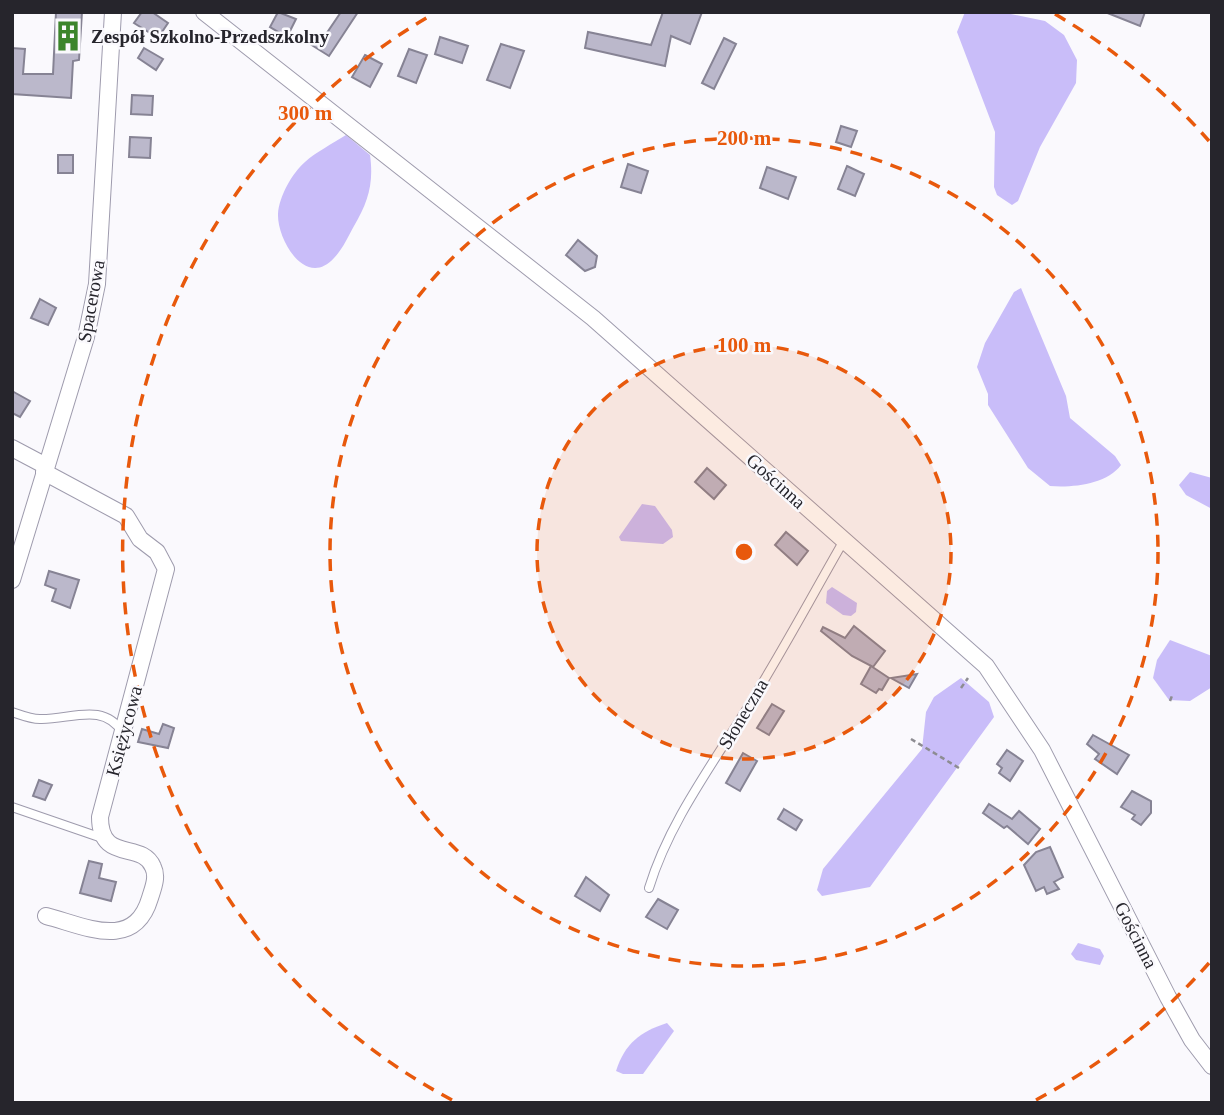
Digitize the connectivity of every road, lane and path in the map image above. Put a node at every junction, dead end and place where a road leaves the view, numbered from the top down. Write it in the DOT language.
graph roads {
  1 [pos="113,12"];
  2 [pos="204,12"];
  3 [pos="12,448"];
  4 [pos="45,469"];
  5 [pos="843,542"];
  6 [pos="12,580"];
  7 [pos="968,678"];
  8 [pos="961,688"];
  9 [pos="1173,693"];
  10 [pos="1171,701"];
  11 [pos="12,712"];
  12 [pos="123,733"];
  13 [pos="911,740"];
  14 [pos="960,768"];
  15 [pos="12,807"];
  16 [pos="104,838"];
  17 [pos="649,888"];
  18 [pos="46,916"];
  19 [pos="1212,1066"];
  1 -- 4 [label="street, Spacerowa"];
  2 -- 5 [label="street, Gościnna"];
  3 -- 4 [label="street"];
  4 -- 6 [label="street, Spacerowa"];
  4 -- 12 [label="street, Księżycowa"];
  5 -- 17 [label="lane, Słoneczna"];
  5 -- 19 [label="street, Gościnna"];
  7 -- 8 [label="path"];
  9 -- 10 [label="path"];
  11 -- 12 [label="lane"];
  12 -- 16 [label="street, Księżycowa"];
  13 -- 14 [label="path"];
  15 -- 16 [label="lane"];
  16 -- 18 [label="street"];
}
